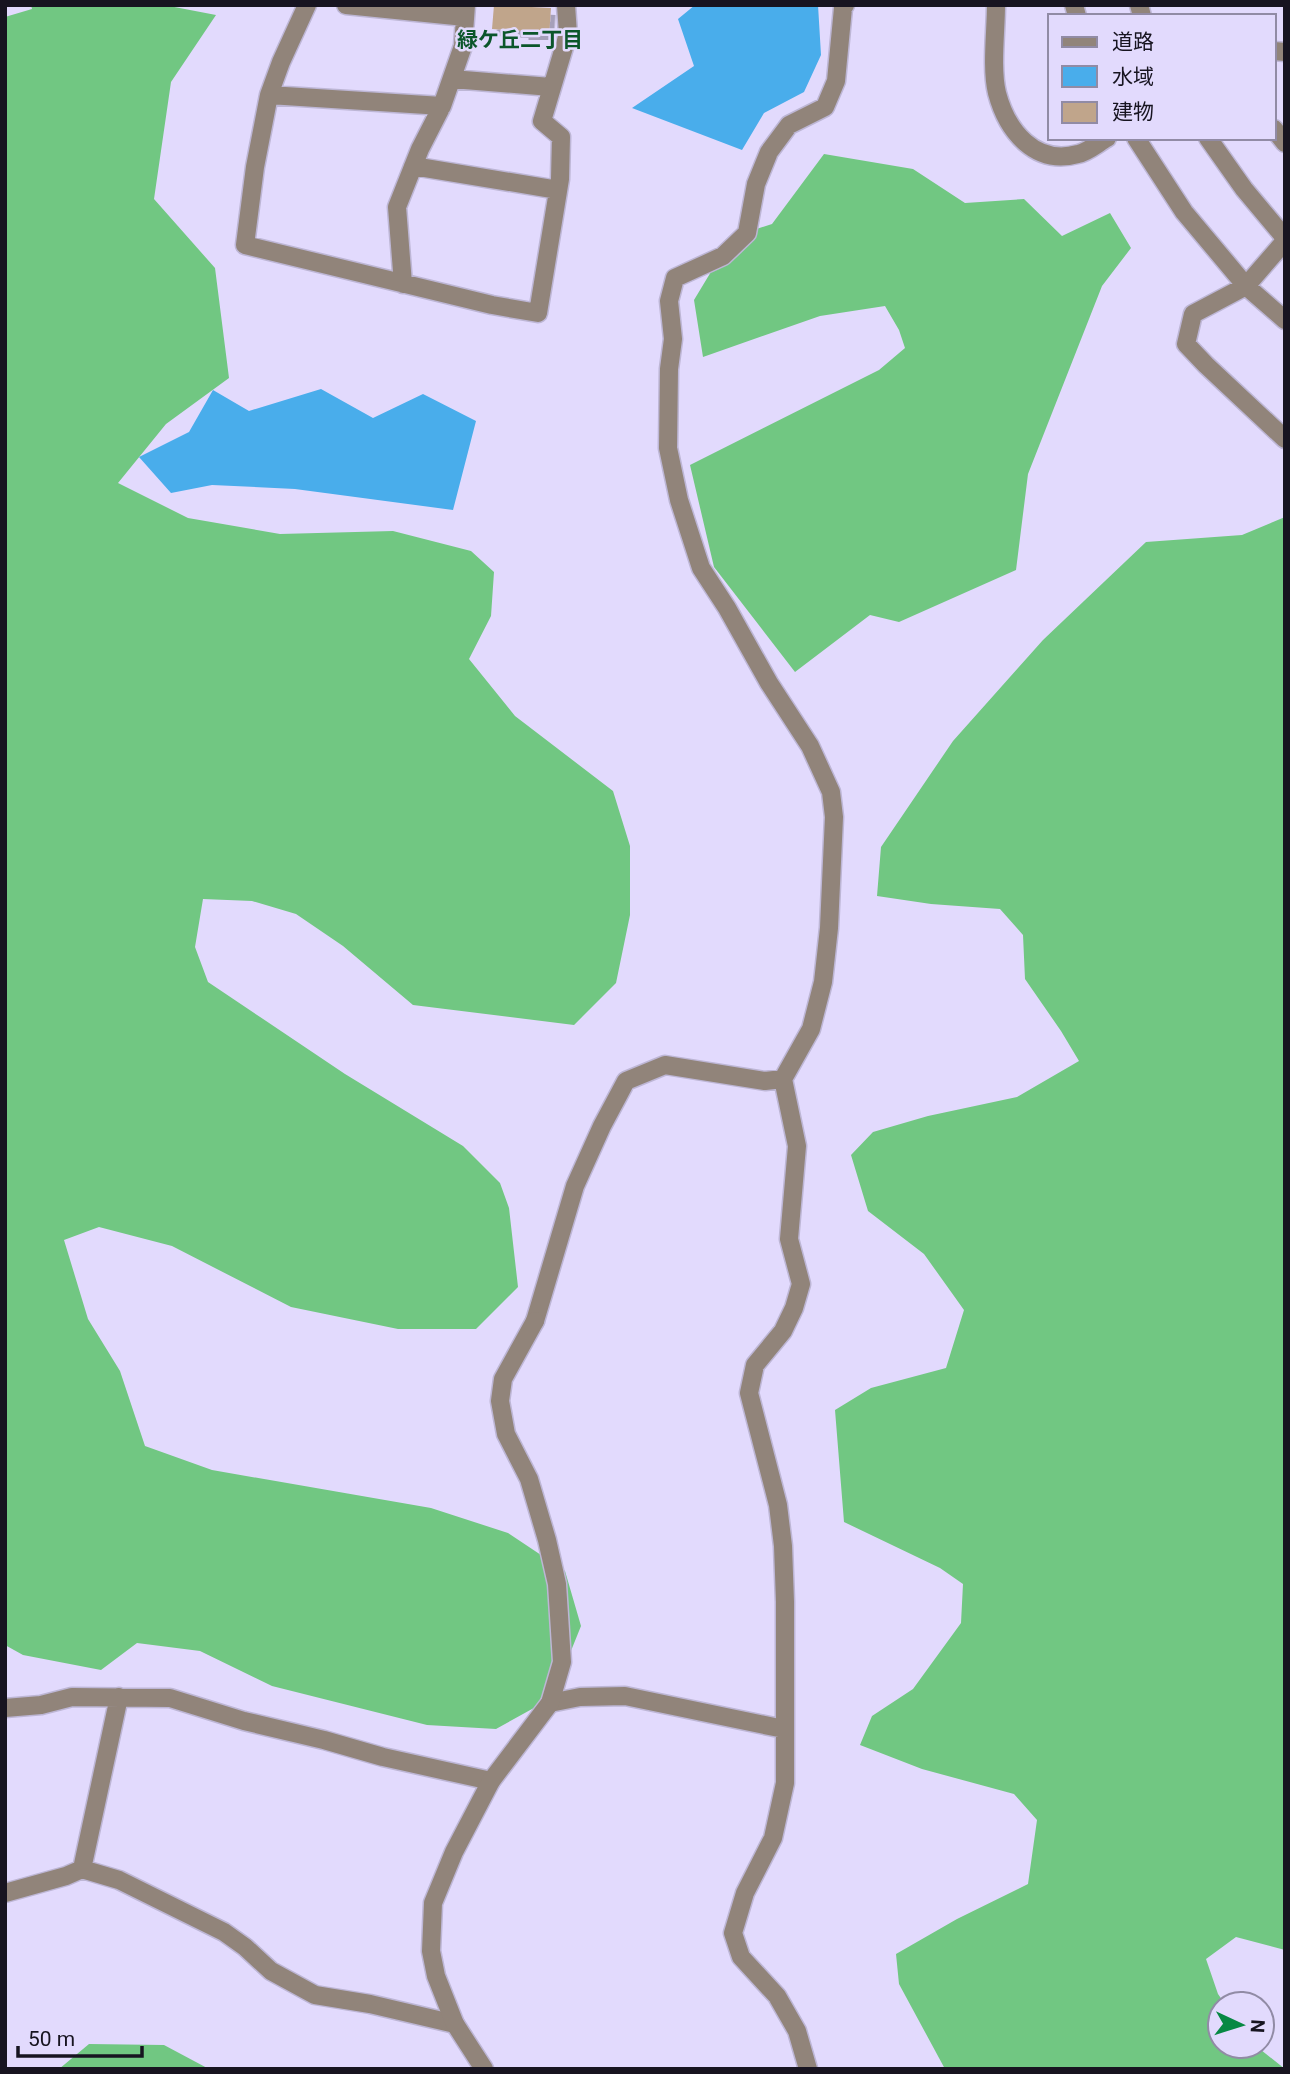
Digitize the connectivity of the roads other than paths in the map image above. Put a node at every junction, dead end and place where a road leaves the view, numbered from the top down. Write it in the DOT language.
graph roads {
  1 [pos="307,5"];
  2 [pos="346,5"];
  3 [pos="566,5"];
  4 [pos="845,5"];
  5 [pos="996,5"];
  6 [pos="465,11"];
  7 [pos="452,79"];
  8 [pos="551,87"];
  9 [pos="270,95"];
  10 [pos="443,106"];
  11 [pos="1104,140"];
  12 [pos="1137,140"];
  13 [pos="1209,140"];
  14 [pos="413,166"];
  15 [pos="558,190"];
  16 [pos="1285,239"];
  17 [pos="403,284"];
  18 [pos="1246,286"];
  19 [pos="1285,320"];
  20 [pos="1285,439"];
  21 [pos="783,1079"];
  22 [pos="120,1697"];
  23 [pos="550,1703"];
  24 [pos="5,1708"];
  25 [pos="784,1729"];
  26 [pos="491,1781"];
  27 [pos="82,1869"];
  28 [pos="5,1893"];
  29 [pos="455,2024"];
  30 [pos="484,2069"];
  31 [pos="808,2069"];
  1 -- 9 [label="street"];
  2 -- 6 [label="street"];
  3 -- 8 [label="street"];
  4 -- 21 [label="street"];
  5 -- 11 [label="street"];
  6 -- 7 [label="street"];
  7 -- 8 [label="street"];
  7 -- 10 [label="street"];
  8 -- 15 [label="street"];
  9 -- 10 [label="street"];
  9 -- 17 [label="street"];
  10 -- 14 [label="street"];
  12 -- 18 [label="street"];
  13 -- 16 [label="street"];
  14 -- 15 [label="street"];
  14 -- 17 [label="street"];
  15 -- 17 [label="street"];
  16 -- 18 [label="street"];
  18 -- 19 [label="street"];
  18 -- 20 [label="street"];
  21 -- 23 [label="street"];
  21 -- 25 [label="street"];
  22 -- 24 [label="street"];
  22 -- 26 [label="street"];
  22 -- 27 [label="street"];
  23 -- 25 [label="street"];
  23 -- 26 [label="street"];
  25 -- 31 [label="street"];
  26 -- 29 [label="street"];
  27 -- 28 [label="street"];
  27 -- 29 [label="street"];
  29 -- 30 [label="street"];
}
